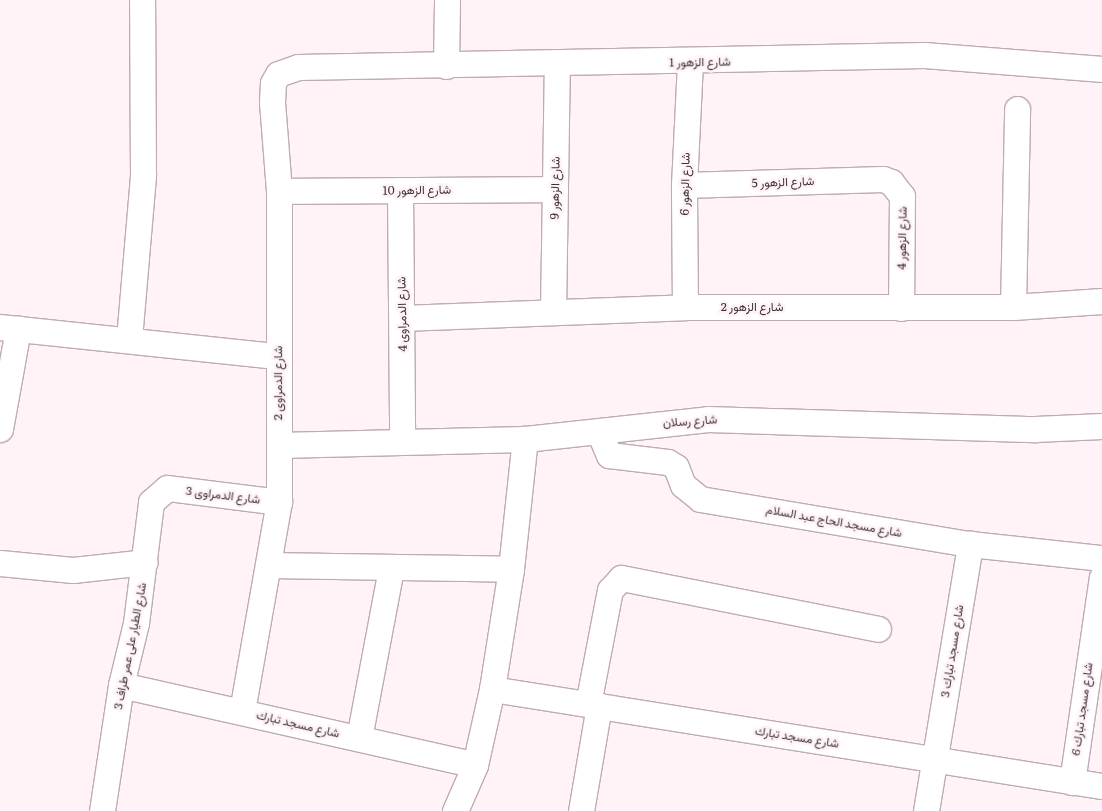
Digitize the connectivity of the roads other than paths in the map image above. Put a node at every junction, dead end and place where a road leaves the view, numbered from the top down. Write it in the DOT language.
graph roads {
  1 [pos="142,0"];
  2 [pos="447,0"];
  3 [pos="690,62"];
  4 [pos="556,65"];
  5 [pos="446,66"];
  6 [pos="298,67"];
  7 [pos="1102,69"];
  8 [pos="1017,109"];
  9 [pos="883,179"];
  10 [pos="684,185"];
  11 [pos="555,188"];
  12 [pos="400,190"];
  13 [pos="279,191"];
  14 [pos="1102,301"];
  15 [pos="685,307"];
  16 [pos="1014,307"];
  17 [pos="901,308"];
  18 [pos="553,312"];
  19 [pos="402,318"];
  20 [pos="9,328"];
  21 [pos="129,339"];
  22 [pos="278,356"];
  23 [pos="1102,426"];
  24 [pos="0,429"];
  25 [pos="600,434"];
  26 [pos="402,438"];
  27 [pos="525,439"];
  28 [pos="279,445"];
  29 [pos="167,488"];
  30 [pos="280,502"];
  31 [pos="970,544"];
  32 [pos="1102,558"];
  33 [pos="145,562"];
  34 [pos="0,563"];
  35 [pos="268,565"];
  36 [pos="391,568"];
  37 [pos="511,569"];
  38 [pos="1102,578"];
  39 [pos="878,628"];
  40 [pos="121,685"];
  41 [pos="492,689"];
  42 [pos="594,705"];
  43 [pos="242,711"];
  44 [pos="360,738"];
  45 [pos="934,758"];
  46 [pos="475,765"];
  47 [pos="1072,782"];
  48 [pos="1102,786"];
  49 [pos="102,811"];
  50 [pos="455,811"];
  51 [pos="581,811"];
  52 [pos="926,811"];
  1 -- 21 [label="street"];
  2 -- 5 [label="street"];
  3 -- 4 [label="street, شارع الزهور 1"];
  3 -- 7 [label="street, شارع الزهور 1"];
  3 -- 10 [label="street, شارع الزهور 6"];
  4 -- 5 [label="street, شارع الزهور 1"];
  4 -- 11 [label="street, شارع الزهور 9"];
  5 -- 6 [label="street, شارع الزهور 1"];
  6 -- 13 [label="street, شارع الدمراوى 2"];
  8 -- 16 [label="street"];
  9 -- 10 [label="street, شارع الزهور 5"];
  9 -- 17 [label="street, شارع الزهور 4"];
  10 -- 15 [label="street, شارع الزهور 6"];
  11 -- 12 [label="street, شارع الزهور 10"];
  11 -- 18 [label="street, شارع الزهور 9"];
  12 -- 13 [label="street, شارع الزهور 10"];
  12 -- 19 [label="street, شارع الدمراوى 4"];
  13 -- 22 [label="street, شارع الدمراوى 2"];
  14 -- 16 [label="street, شارع الزهور 2"];
  15 -- 17 [label="street, شارع الزهور 2"];
  15 -- 18 [label="street, شارع الزهور 2"];
  16 -- 17 [label="street, شارع الزهور 2"];
  18 -- 19 [label="street, شارع الزهور 2"];
  19 -- 26 [label="street, شارع الدمراوى 4"];
  20 -- 21 [label="street"];
  20 -- 24 [label="street"];
  21 -- 22 [label="street"];
  22 -- 28 [label="street, شارع الدمراوى 2"];
  23 -- 25 [label="street, شارع رسلان"];
  25 -- 27 [label="street, شارع رسلان"];
  25 -- 31 [label="street, شارع مسجد الحاج عبد السلام"];
  26 -- 27 [label="street, شارع رسلان"];
  26 -- 28 [label="street, شارع رسلان"];
  27 -- 37 [label="street"];
  28 -- 30 [label="street, شارع الدمراوى 2"];
  29 -- 30 [label="street, شارع الدمراوى 3"];
  29 -- 33 [label="street, شارع الطيار على عمر طراف 3"];
  30 -- 35 [label="street, شارع الدمراوى 2"];
  31 -- 32 [label="street, شارع مسجد الحاج عبد السلام"];
  31 -- 45 [label="street, شارع مسجد تبارك 3"];
  33 -- 34 [label="street"];
  33 -- 40 [label="street, شارع الطيار على عمر طراف 3"];
  35 -- 36 [label="street"];
  35 -- 43 [label="street, شارع الدمراوى 2"];
  36 -- 37 [label="street"];
  36 -- 44 [label="street"];
  37 -- 41 [label="street"];
  38 -- 47 [label="street, شارع مسجد تبارك 6"];
  39 -- 42 [label="street"];
  40 -- 43 [label="street, شارع مسجد تبارك"];
  40 -- 49 [label="street, شارع الطيار على عمر طراف 3"];
  41 -- 42 [label="street, شارع مسجد تبارك"];
  41 -- 46 [label="street"];
  42 -- 45 [label="street, شارع مسجد تبارك"];
  42 -- 51 [label="street"];
  43 -- 44 [label="street, شارع مسجد تبارك"];
  44 -- 46 [label="street, شارع مسجد تبارك"];
  45 -- 47 [label="street, شارع مسجد تبارك"];
  45 -- 52 [label="street, شارع مسجد تبارك 3"];
  46 -- 50 [label="street"];
  47 -- 48 [label="street, شارع مسجد تبارك"];
}
